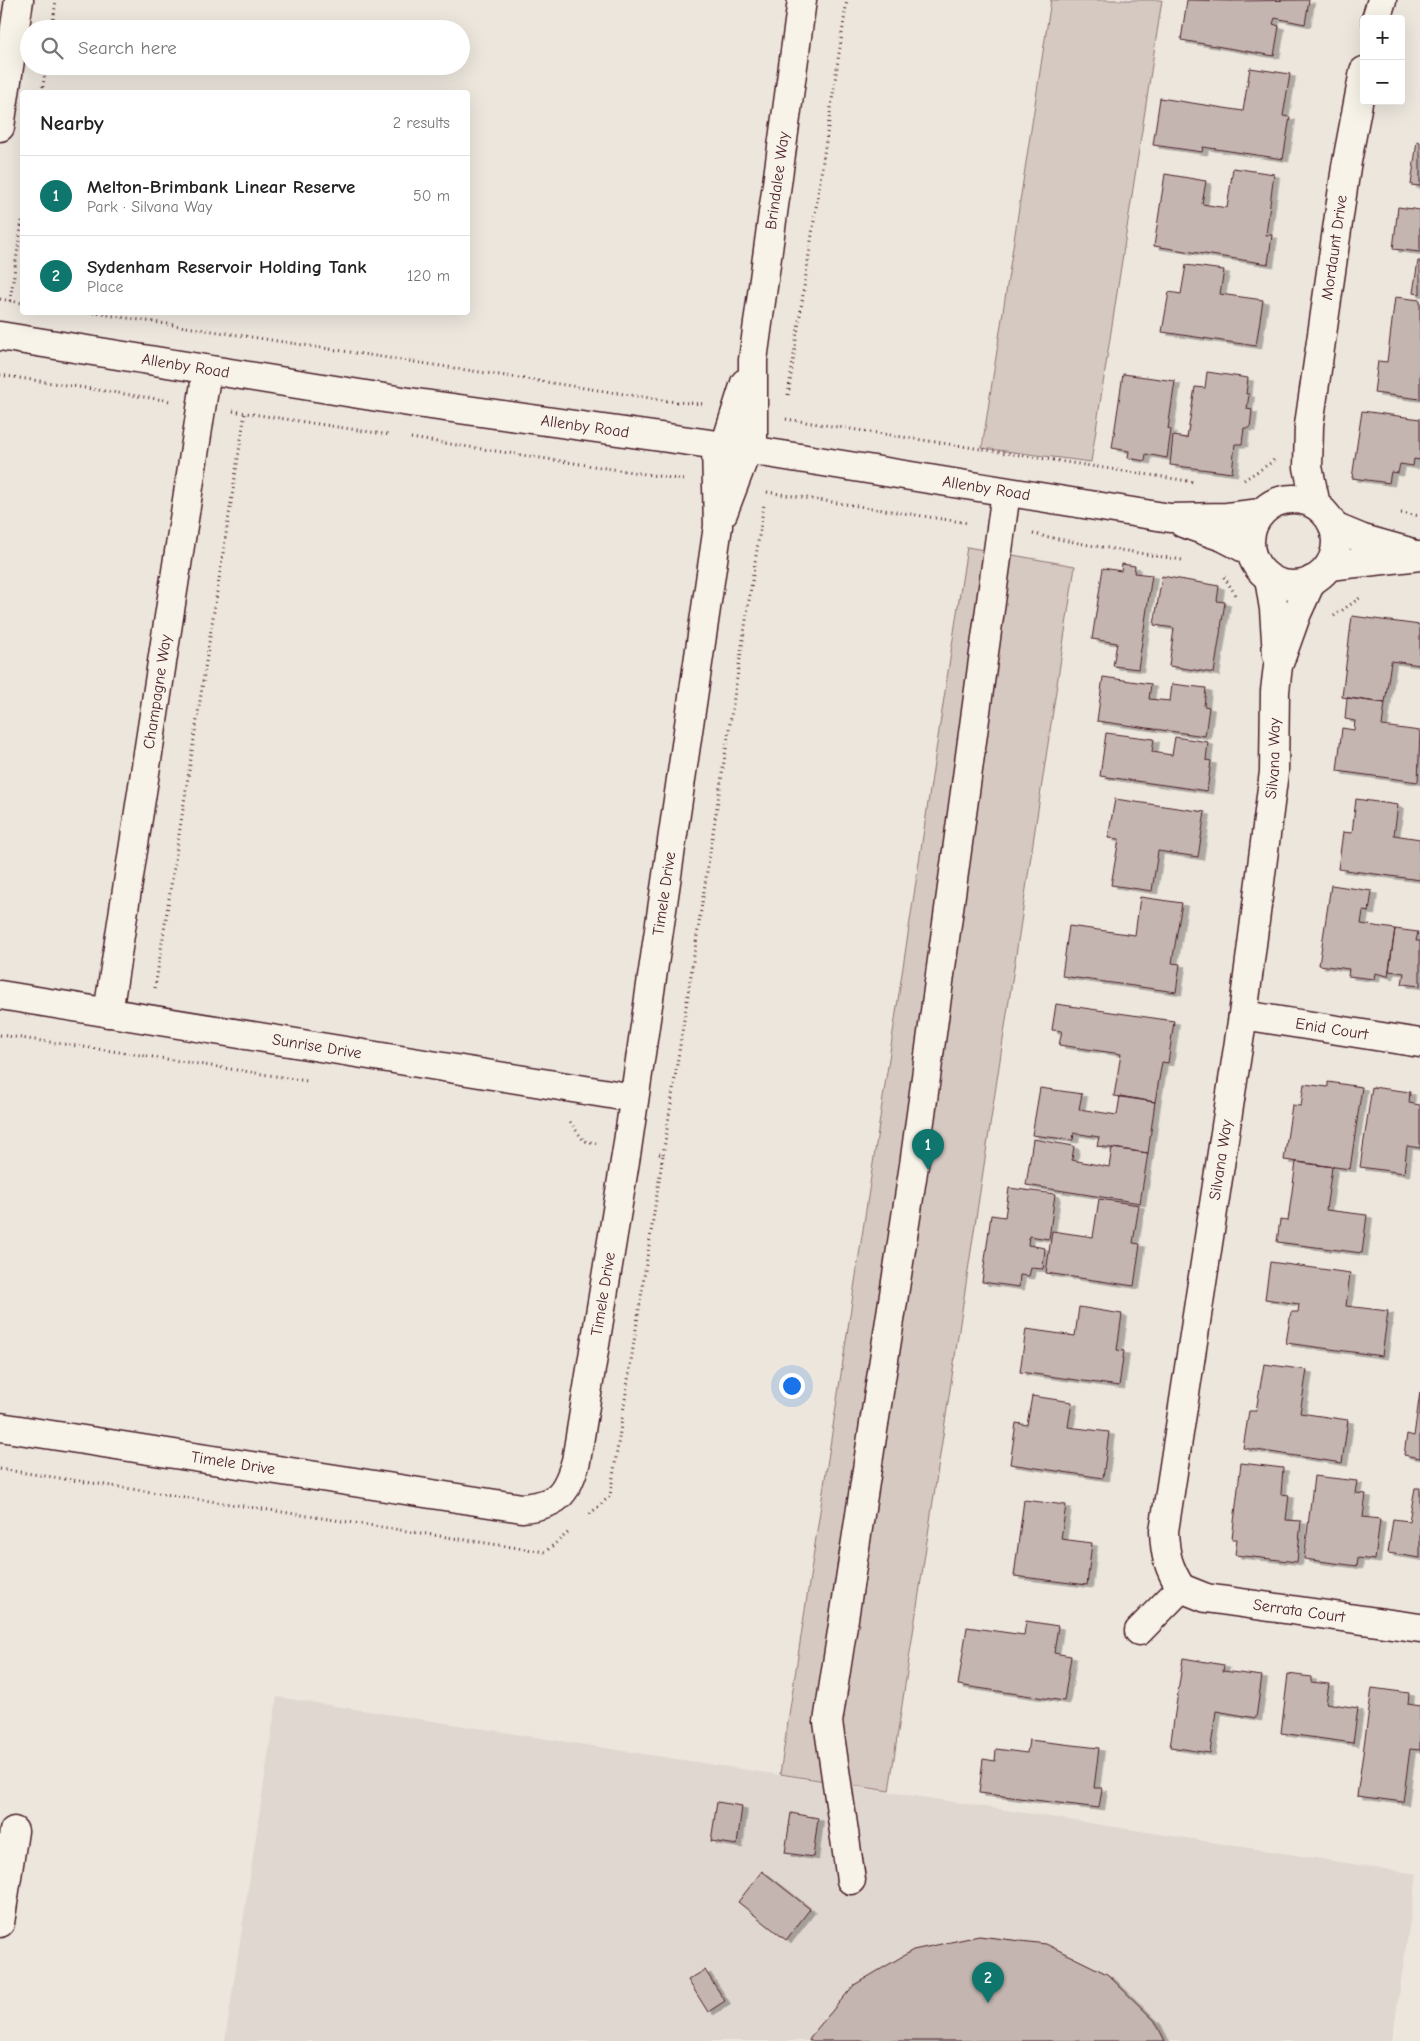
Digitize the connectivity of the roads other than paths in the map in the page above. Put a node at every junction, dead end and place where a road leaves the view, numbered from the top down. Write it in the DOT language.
graph roads {
  1 [pos="19,0"];
  2 [pos="802,0"];
  3 [pos="1382,0"];
  4 [pos="1377,15"];
  5 [pos="1360,92"];
  6 [pos="0,127"];
  7 [pos="0,336"];
  8 [pos="753,360"];
  9 [pos="207,370"];
  10 [pos="1309,425"];
  11 [pos="735,448"];
  12 [pos="1006,492"];
  13 [pos="1316,505"];
  14 [pos="1272,506"];
  15 [pos="1225,527"];
  16 [pos="1334,527"];
  17 [pos="1250,551"];
  18 [pos="1420,556"];
  19 [pos="1320,573"];
  20 [pos="1269,578"];
  21 [pos="1286,611"];
  22 [pos="0,995"];
  23 [pos="108,1013"];
  24 [pos="1243,1015"];
  25 [pos="1420,1043"];
  26 [pos="634,1098"];
  27 [pos="0,1427"];
  28 [pos="1181,1588"];
  29 [pos="1420,1628"];
  30 [pos="1140,1631"];
  31 [pos="14,1831"];
  32 [pos="852,1880"];
  33 [pos="1,1910"];
  1 -- 6 [label="street"];
  2 -- 8 [label="street, Brindalee Way"];
  3 -- 4 [label="street"];
  5 -- 10 [label="street, Mordaunt Drive"];
  7 -- 9 [label="street, Allenby Road"];
  8 -- 11 [label="street, Brindalee Way"];
  8 -- 11 [label="street, Brindalee Way"];
  9 -- 11 [label="street, Allenby Road"];
  9 -- 23 [label="street, Champagne Way"];
  10 -- 13 [label="street, Mordaunt Drive"];
  10 -- 14 [label="street, Mordaunt Drive"];
  11 -- 12 [label="street, Allenby Road"];
  11 -- 26 [label="street, Timele Drive"];
  12 -- 15 [label="street, Allenby Road"];
  12 -- 32 [label="street"];
  13 -- 14 [label="street"];
  13 -- 16 [label="street"];
  14 -- 15 [label="street, Allenby Road"];
  14 -- 17 [label="street"];
  15 -- 17 [label="street, Allenby Road"];
  16 -- 18 [label="street"];
  16 -- 19 [label="street"];
  17 -- 20 [label="street"];
  18 -- 19 [label="street"];
  19 -- 20 [label="street"];
  19 -- 21 [label="street, Silvana Way"];
  20 -- 21 [label="street, Silvana Way"];
  21 -- 24 [label="street, Silvana Way"];
  22 -- 23 [label="street, Sunrise Drive"];
  23 -- 26 [label="street, Sunrise Drive"];
  24 -- 25 [label="street, Enid Court"];
  24 -- 28 [label="street, Silvana Way"];
  26 -- 27 [label="street, Timele Drive"];
  28 -- 29 [label="street, Serrata Court"];
  28 -- 30 [label="street"];
  31 -- 33 [label="street"];
}
